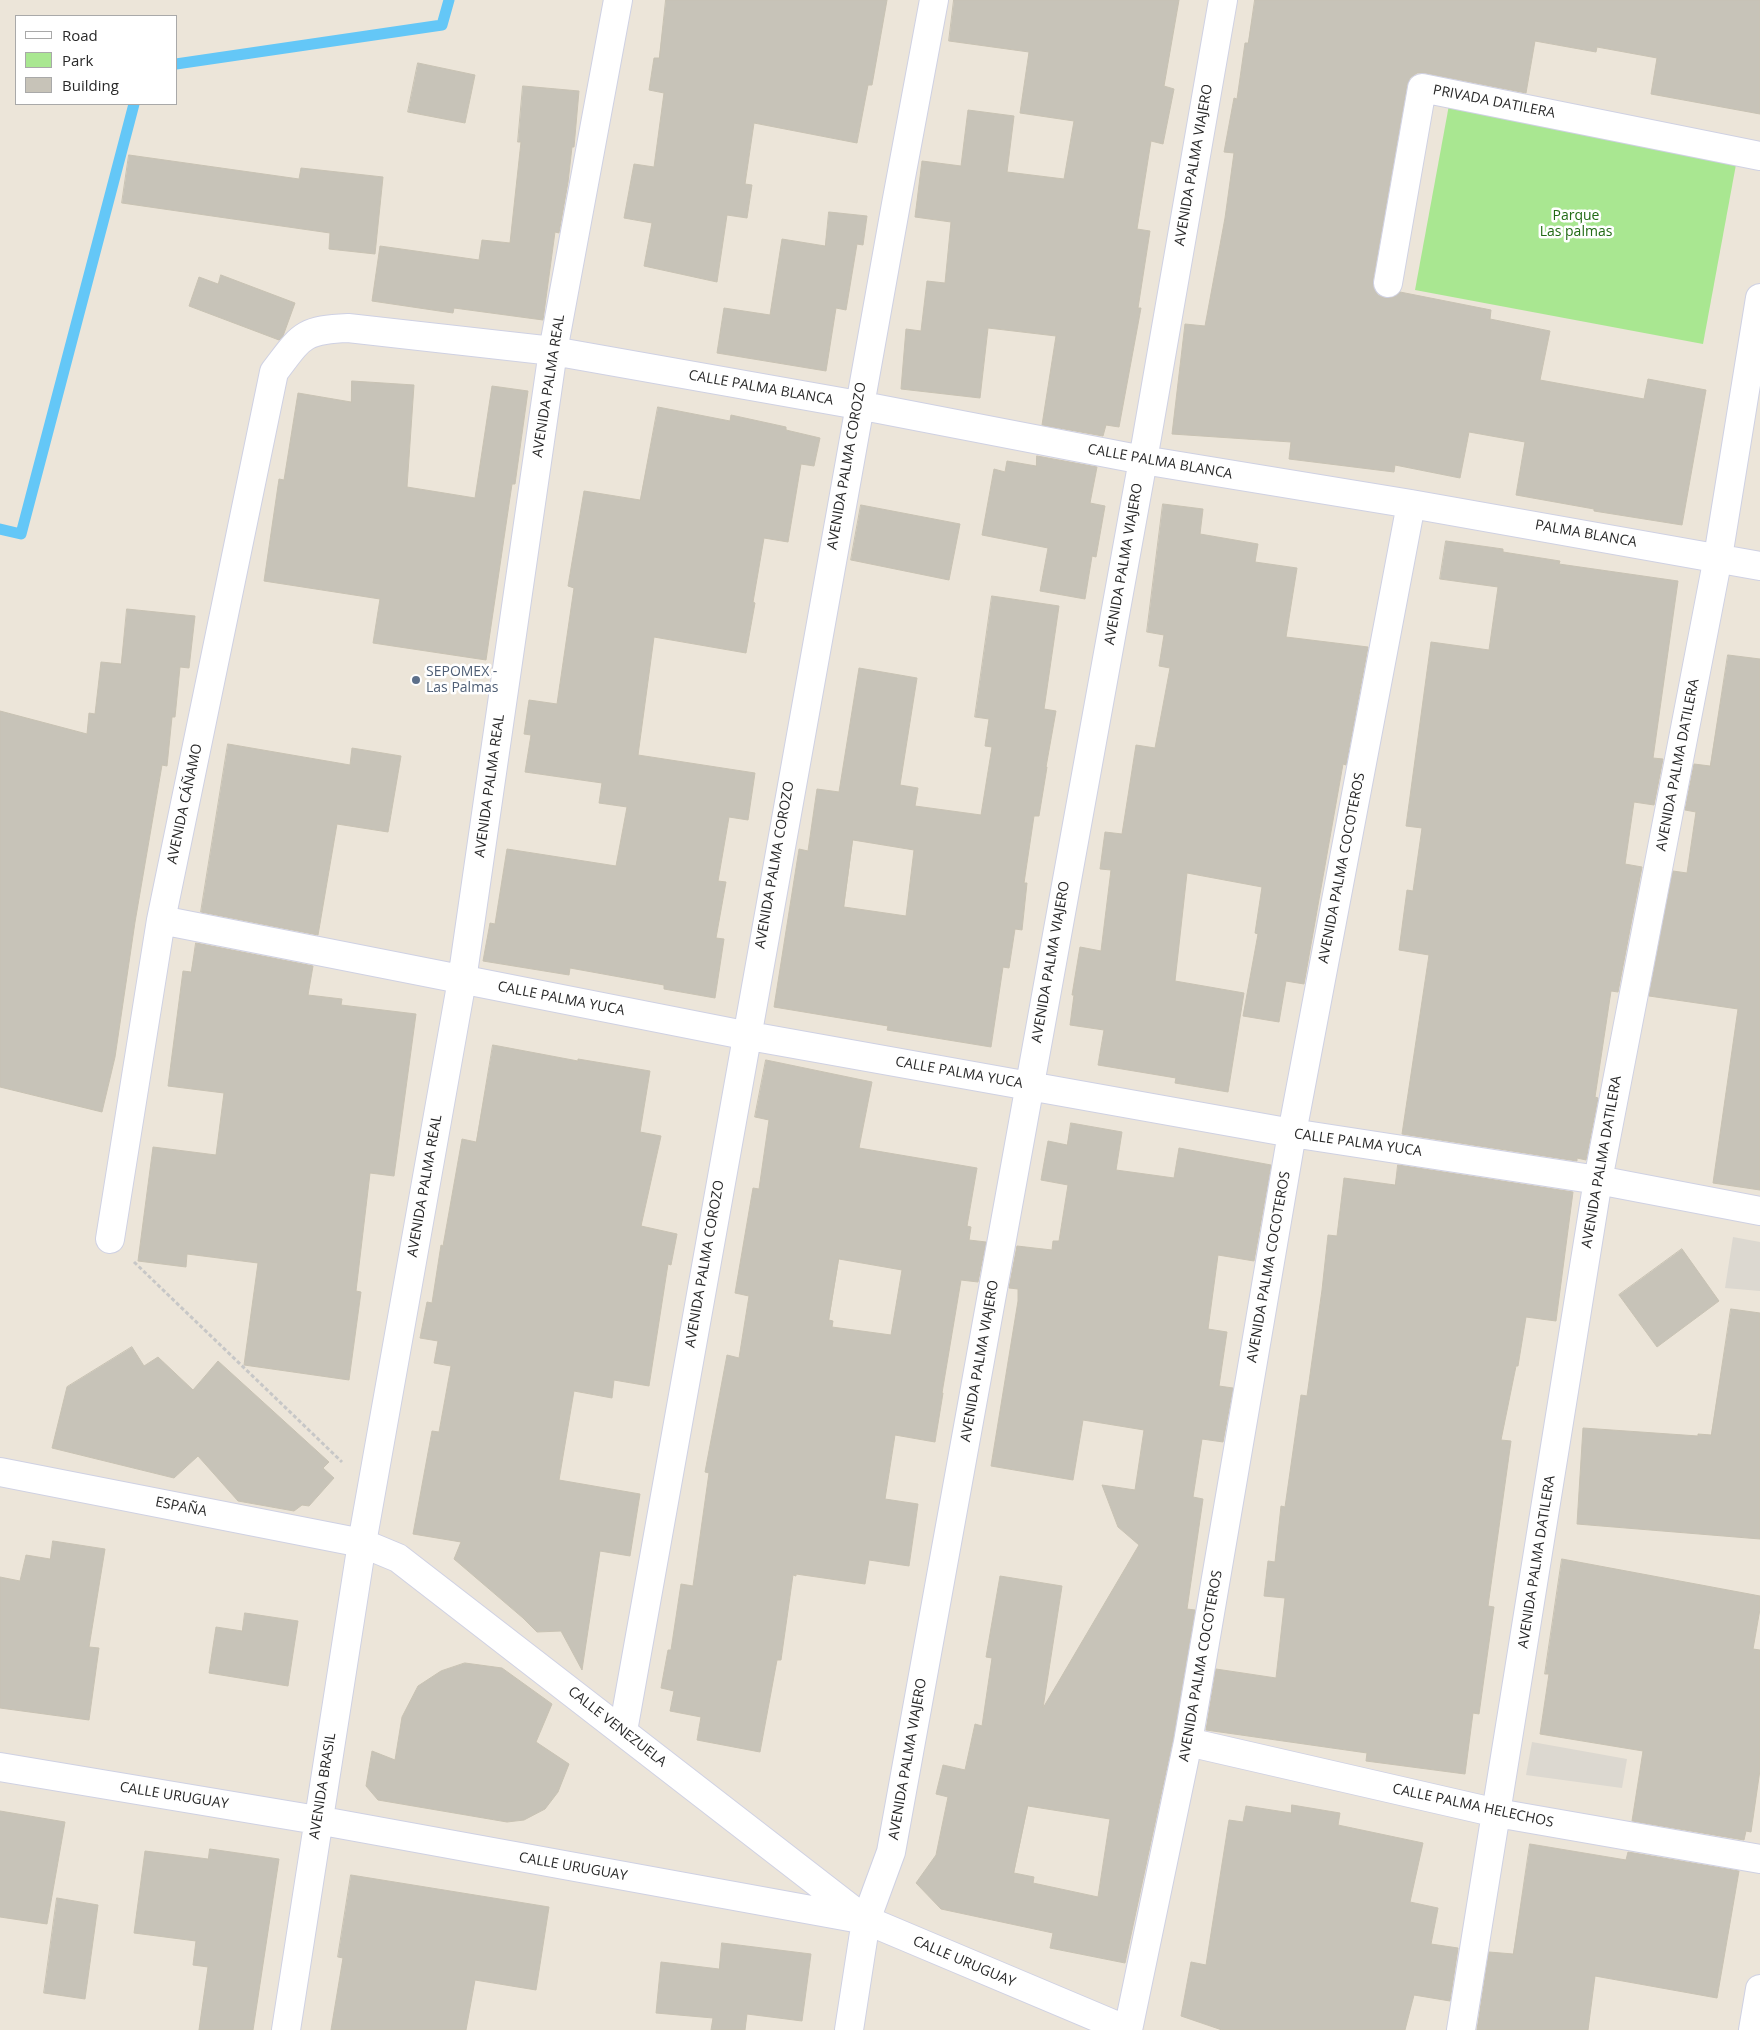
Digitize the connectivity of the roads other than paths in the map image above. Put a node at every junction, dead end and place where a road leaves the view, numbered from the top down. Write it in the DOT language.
graph roads {
  1 [pos="618,0"];
  2 [pos="934,0"];
  3 [pos="1223,0"];
  4 [pos="1760,156"];
  5 [pos="1388,283"];
  6 [pos="1760,298"];
  7 [pos="554,351"];
  8 [pos="274,372"];
  9 [pos="858,405"];
  10 [pos="1143,460"];
  11 [pos="1411,504"];
  12 [pos="1718,557"];
  13 [pos="1760,566"];
  14 [pos="161,920"];
  15 [pos="462,980"];
  16 [pos="744,1035"];
  17 [pos="1029,1086"];
  18 [pos="1292,1134"];
  19 [pos="1598,1180"];
  20 [pos="1760,1211"];
  21 [pos="110,1239"];
  22 [pos="0,1472"];
  23 [pos="362,1542"];
  24 [pos="623,1731"];
  25 [pos="1188,1742"];
  26 [pos="0,1767"];
  27 [pos="1497,1813"];
  28 [pos="318,1820"];
  29 [pos="1760,1859"];
  30 [pos="866,1920"];
  31 [pos="1760,1989"];
  32 [pos="286,2030"];
  33 [pos="849,2030"];
  34 [pos="1127,2030"];
  35 [pos="1461,2030"];
  36 [pos="1753,2030"];
  1 -- 7 [label="street, AVENIDA PALMA REAL"];
  2 -- 9 [label="street, AVENIDA PALMA COROZO"];
  3 -- 10 [label="street, AVENIDA PALMA VIAJERO"];
  4 -- 5 [label="street, PRIVADA DATILERA"];
  6 -- 12 [label="street, AVENIDA PALMA DATILERA"];
  7 -- 8 [label="street, CALLE PALMA BLANCA"];
  7 -- 9 [label="street, CALLE PALMA BLANCA"];
  7 -- 15 [label="street, AVENIDA PALMA REAL"];
  8 -- 14 [label="street, AVENIDA CÁÑAMO"];
  9 -- 10 [label="street, CALLE PALMA BLANCA"];
  9 -- 16 [label="street, AVENIDA PALMA COROZO"];
  10 -- 11 [label="street, CALLE PALMA BLANCA"];
  10 -- 17 [label="street, AVENIDA PALMA VIAJERO"];
  11 -- 12 [label="street, PALMA BLANCA"];
  11 -- 18 [label="street, AVENIDA PALMA COCOTEROS"];
  12 -- 13 [label="street, PALMA BLANCA"];
  12 -- 19 [label="street, AVENIDA PALMA DATILERA"];
  14 -- 15 [label="street, CALLE PALMA YUCA"];
  14 -- 21 [label="street, AVENIDA CÁÑAMO"];
  15 -- 16 [label="street, CALLE PALMA YUCA"];
  15 -- 23 [label="street, AVENIDA PALMA REAL"];
  16 -- 17 [label="street, CALLE PALMA YUCA"];
  16 -- 24 [label="street, AVENIDA PALMA COROZO"];
  17 -- 18 [label="street, CALLE PALMA YUCA"];
  17 -- 30 [label="street, AVENIDA PALMA VIAJERO"];
  18 -- 19 [label="street, CALLE PALMA YUCA"];
  18 -- 25 [label="street, AVENIDA PALMA COCOTEROS"];
  19 -- 20 [label="street, CALLE PALMA YUCA"];
  19 -- 27 [label="street, AVENIDA PALMA DATILERA"];
  22 -- 23 [label="street, ESPAÑA"];
  23 -- 24 [label="street, CALLE VENEZUELA"];
  23 -- 28 [label="street, AVENIDA BRASIL"];
  24 -- 30 [label="street, CALLE VENEZUELA"];
  25 -- 27 [label="street, CALLE PALMA HELECHOS"];
  25 -- 34 [label="street, AVENIDA PALMA COCOTEROS"];
  26 -- 28 [label="street, CALLE URUGUAY"];
  27 -- 29 [label="street, CALLE PALMA HELECHOS"];
  27 -- 35 [label="street, AVENIDA PALMA DATILERA"];
  28 -- 30 [label="street, CALLE URUGUAY"];
  28 -- 32 [label="street, AVENIDA BRASIL"];
  30 -- 33 [label="street, AVENIDA PALMA VIAJERO"];
  30 -- 34 [label="street, CALLE URUGUAY"];
  31 -- 36 [label="street"];
}
